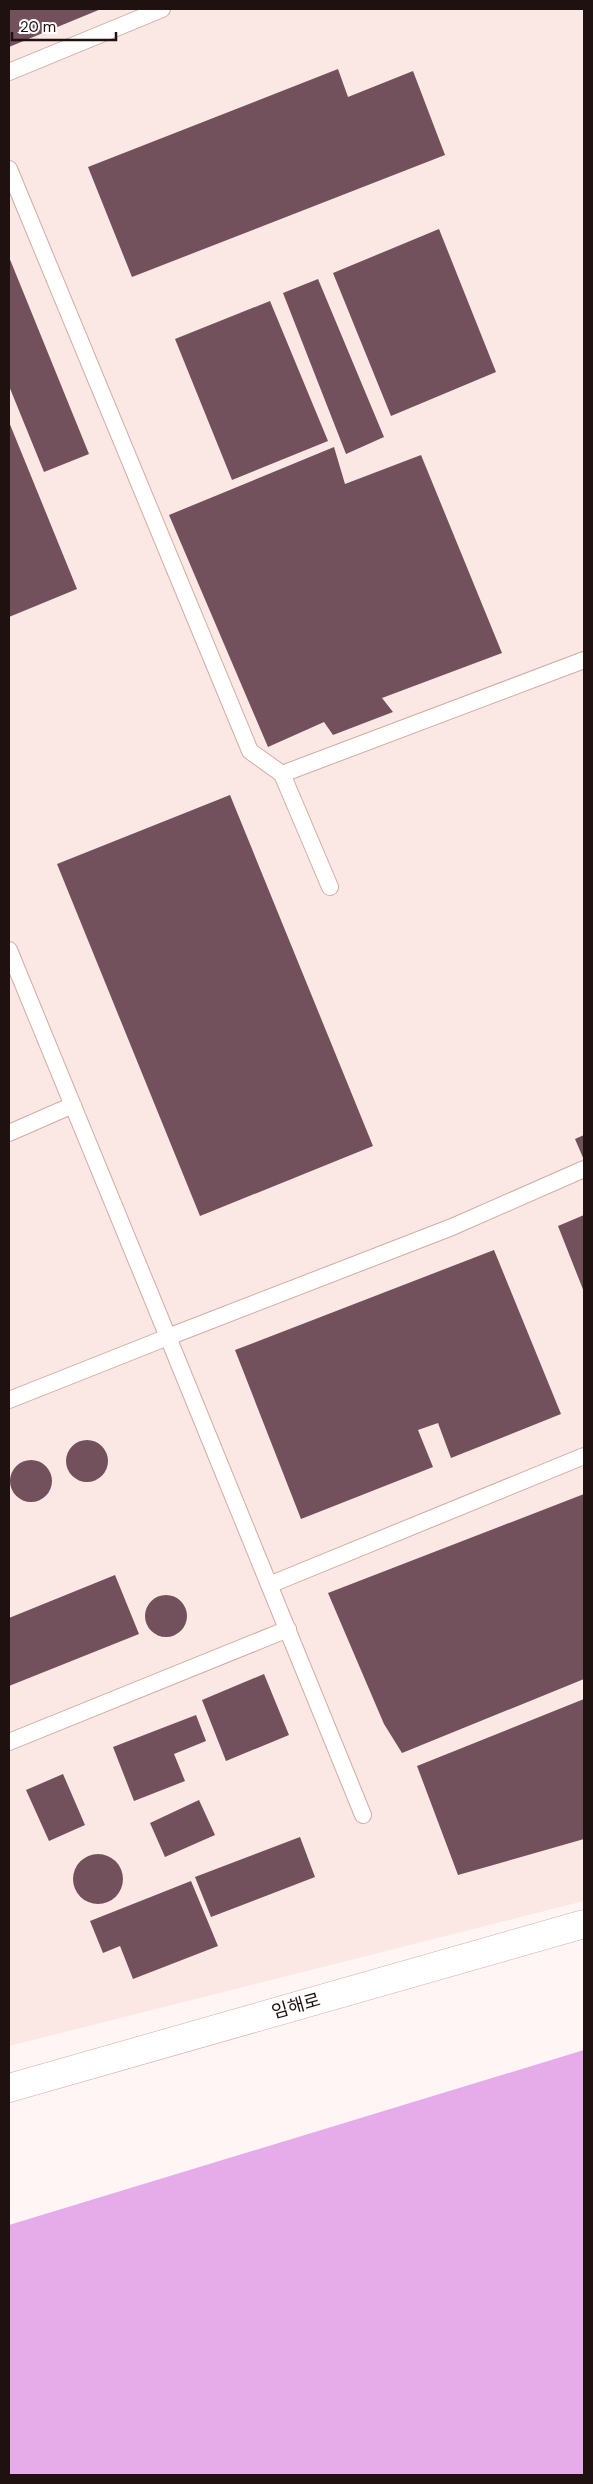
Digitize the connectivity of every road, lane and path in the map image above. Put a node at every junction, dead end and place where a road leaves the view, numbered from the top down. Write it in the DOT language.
graph roads {
  1 [pos="162,9"];
  2 [pos="9,72"];
  3 [pos="9,169"];
  4 [pos="584,660"];
  5 [pos="282,774"];
  6 [pos="330,887"];
  7 [pos="9,950"];
  8 [pos="73,1105"];
  9 [pos="9,1133"];
  10 [pos="584,1169"];
  11 [pos="168,1337"];
  12 [pos="9,1400"];
  13 [pos="584,1456"];
  14 [pos="270,1585"];
  15 [pos="288,1629"];
  16 [pos="9,1742"];
  17 [pos="364,1815"];
  18 [pos="584,1924"];
  19 [pos="9,2088"];
  1 -- 2 [label="lane"];
  3 -- 5 [label="lane"];
  4 -- 5 [label="lane"];
  5 -- 6 [label="lane"];
  7 -- 8 [label="lane"];
  8 -- 9 [label="lane"];
  8 -- 11 [label="lane"];
  10 -- 11 [label="lane"];
  11 -- 12 [label="lane"];
  11 -- 14 [label="lane"];
  13 -- 14 [label="lane"];
  14 -- 15 [label="lane"];
  15 -- 16 [label="lane"];
  15 -- 17 [label="lane"];
  18 -- 19 [label="street, 임해로"];
}
